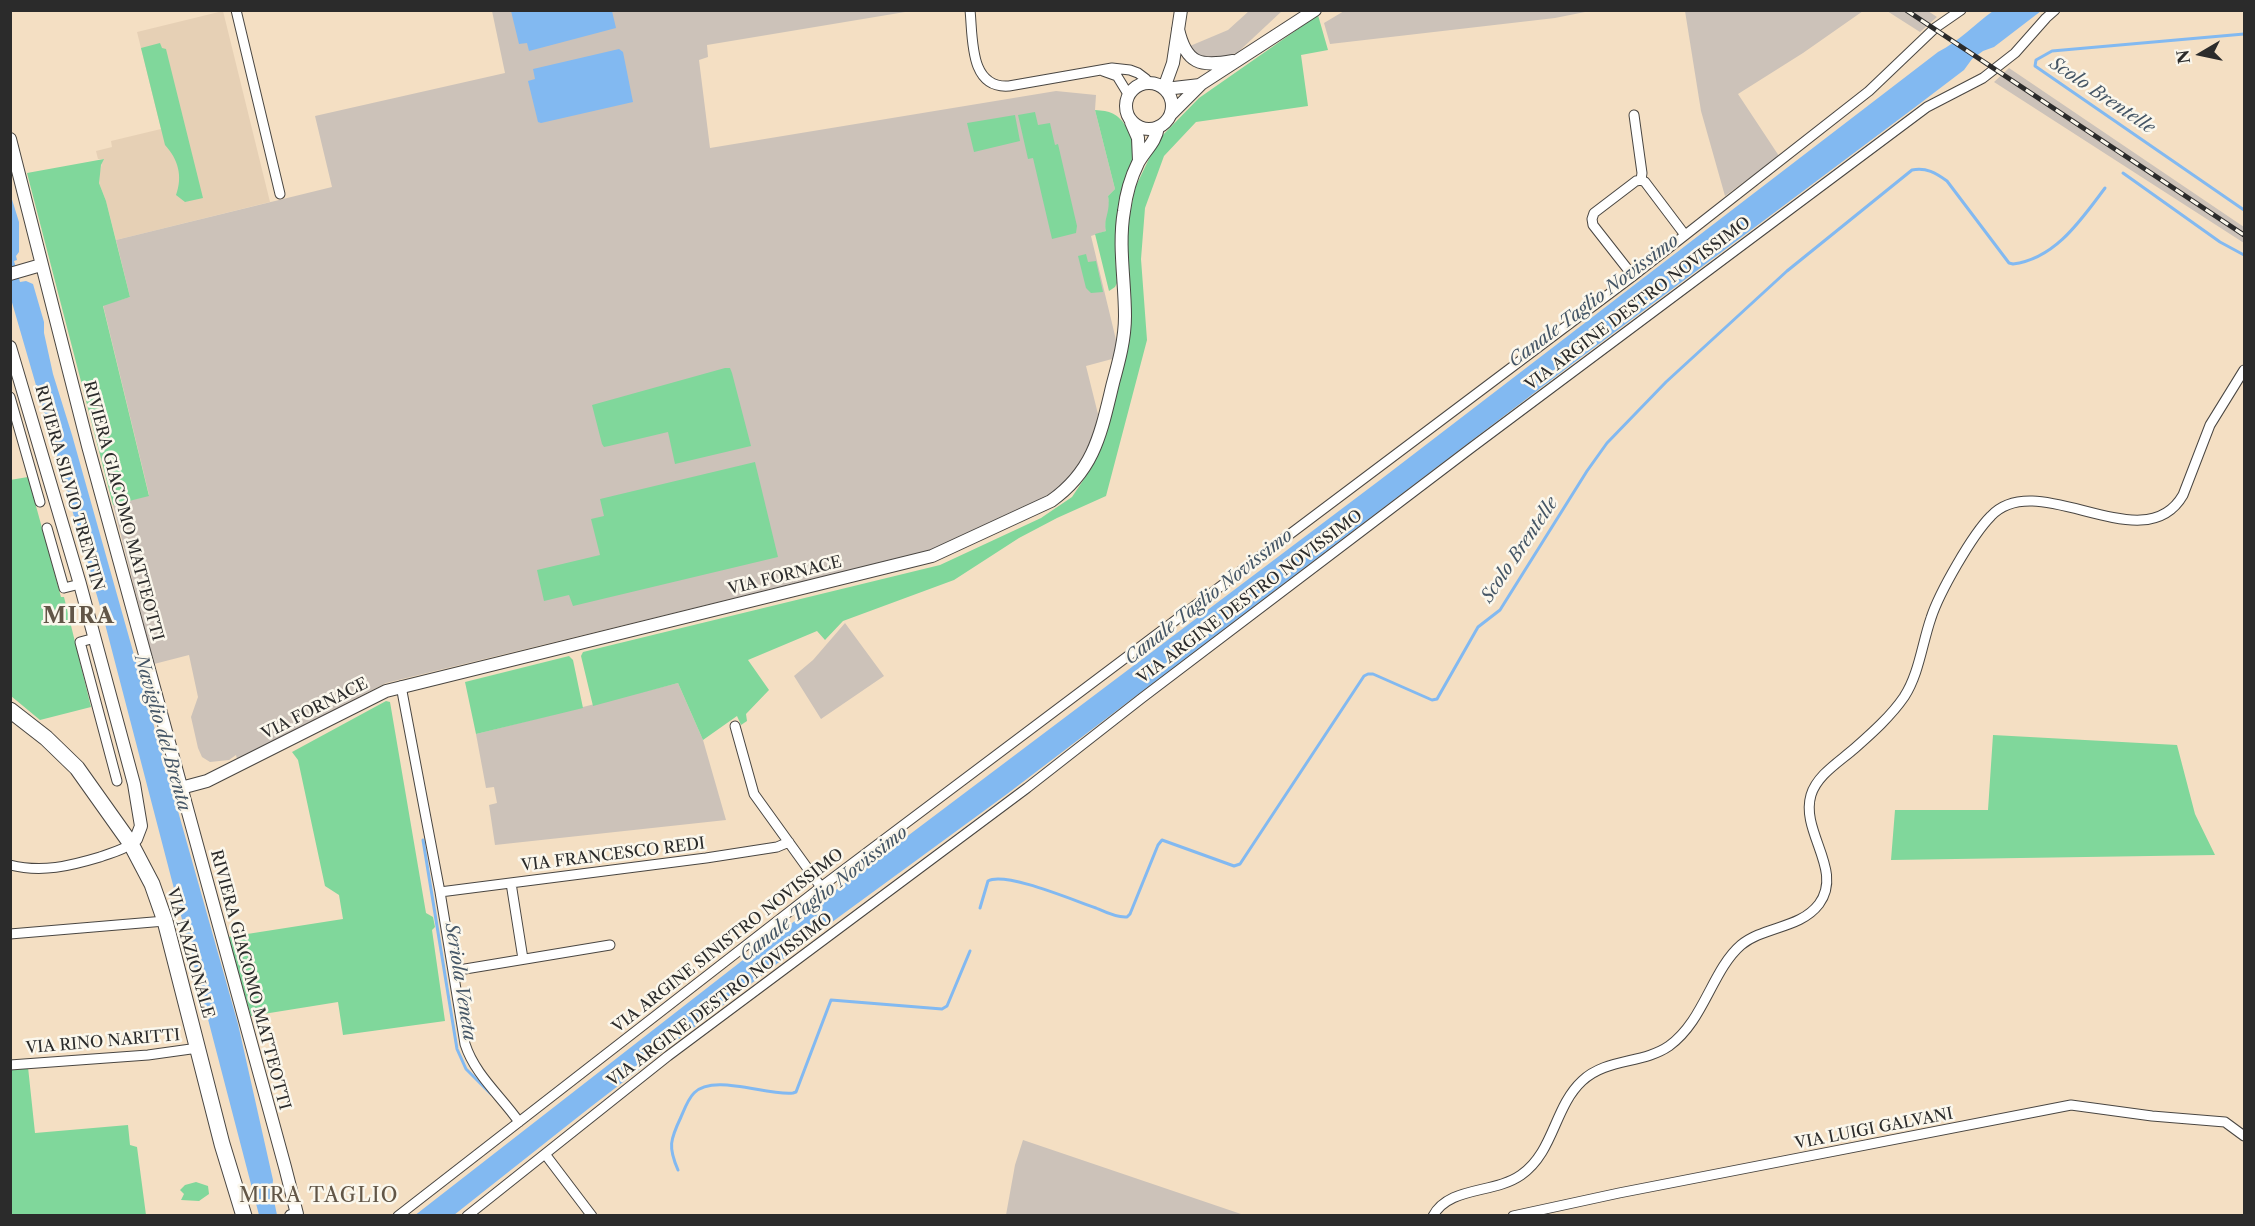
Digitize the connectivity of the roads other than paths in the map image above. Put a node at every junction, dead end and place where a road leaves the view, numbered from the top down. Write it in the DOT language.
graph roads {
  1 [pos="236,10"];
  2 [pos="970,10"];
  3 [pos="1181,10"];
  4 [pos="1315,10"];
  5 [pos="1940,10"];
  6 [pos="1961,10"];
  7 [pos="2055,10"];
  8 [pos="1946,19"];
  9 [pos="1178,28"];
  10 [pos="1174,50"];
  11 [pos="1240,60"];
  12 [pos="1100,70"];
  13 [pos="1149,83"];
  14 [pos="1201,84"];
  15 [pos="1164,89"];
  16 [pos="1128,94"];
  17 [pos="1171,114"];
  18 [pos="1634,115"];
  19 [pos="1131,122"];
  20 [pos="1158,128"];
  21 [pos="10,139"];
  22 [pos="1139,161"];
  23 [pos="1641,180"];
  24 [pos="280,194"];
  25 [pos="1685,235"];
  26 [pos="41,265"];
  27 [pos="10,274"];
  28 [pos="1633,276"];
  29 [pos="12,355"];
  30 [pos="2244,370"];
  31 [pos="10,397"];
  32 [pos="39,448"];
  33 [pos="26,452"];
  34 [pos="40,502"];
  35 [pos="47,528"];
  36 [pos="80,584"];
  37 [pos="95,638"];
  38 [pos="401,686"];
  39 [pos="114,709"];
  40 [pos="10,710"];
  41 [pos="99,713"];
  42 [pos="735,726"];
  43 [pos="128,759"];
  44 [pos="112,763"];
  45 [pos="117,781"];
  46 [pos="181,788"];
  47 [pos="789,842"];
  48 [pos="131,844"];
  49 [pos="10,866"];
  50 [pos="512,883"];
  51 [pos="821,887"];
  52 [pos="440,892"];
  53 [pos="165,921"];
  54 [pos="10,934"];
  55 [pos="610,945"];
  56 [pos="523,959"];
  57 [pos="453,971"];
  58 [pos="198,1048"];
  59 [pos="10,1065"];
  60 [pos="519,1122"];
  61 [pos="2242,1134"];
  62 [pos="545,1154"];
  63 [pos="416,1188"];
  64 [pos="422,1197"];
  65 [pos="244,1215"];
  66 [pos="295,1215"];
  67 [pos="398,1215"];
  68 [pos="467,1215"];
  69 [pos="592,1215"];
  70 [pos="1433,1215"];
  71 [pos="1513,1215"];
  1 -- 24 [label="street"];
  2 -- 12 [label="street"];
  3 -- 9 [label="street"];
  4 -- 11 [label="street"];
  5 -- 8 [label="street"];
  6 -- 8 [label="street, VIA ARGINE SINISTRO NOVISSIMO"];
  7 -- 62 [label="street, VIA ARGINE DESTRO NOVISSIMO"];
  8 -- 25 [label="street, VIA ARGINE SINISTRO NOVISSIMO"];
  9 -- 10 [label="street"];
  9 -- 11 [label="street"];
  10 -- 13 [label="street"];
  10 -- 15 [label="street"];
  11 -- 14 [label="street"];
  12 -- 13 [label="street"];
  12 -- 16 [label="street"];
  13 -- 15 [label="street"];
  13 -- 16 [label="street"];
  14 -- 15 [label="street"];
  14 -- 17 [label="street"];
  15 -- 17 [label="street"];
  16 -- 19 [label="street"];
  17 -- 20 [label="street"];
  18 -- 23 [label="street"];
  19 -- 20 [label="street"];
  19 -- 22 [label="street, VIA FORNACE"];
  20 -- 22 [label="street, VIA FORNACE"];
  21 -- 26 [label="street, RIVIERA GIACOMO MATTEOTTI"];
  22 -- 38 [label="street, VIA FORNACE"];
  23 -- 25 [label="street"];
  23 -- 28 [label="street"];
  25 -- 28 [label="street, VIA ARGINE SINISTRO NOVISSIMO"];
  26 -- 27 [label="street"];
  26 -- 46 [label="street, RIVIERA GIACOMO MATTEOTTI"];
  28 -- 51 [label="street, VIA ARGINE SINISTRO NOVISSIMO"];
  29 -- 32 [label="street, RIVIERA SILVIO TRENTIN"];
  30 -- 70 [label="street"];
  31 -- 33 [label="street"];
  32 -- 33 [label="street"];
  32 -- 36 [label="street, RIVIERA SILVIO TRENTIN"];
  33 -- 34 [label="street"];
  35 -- 36 [label="street"];
  36 -- 37 [label="street, RIVIERA SILVIO TRENTIN"];
  37 -- 39 [label="street, RIVIERA SILVIO TRENTIN"];
  37 -- 41 [label="street"];
  38 -- 46 [label="street, VIA FORNACE"];
  38 -- 52 [label="street"];
  39 -- 41 [label="street"];
  39 -- 43 [label="street, RIVIERA SILVIO TRENTIN"];
  40 -- 48 [label="main road, VIA NAZIONALE"];
  41 -- 44 [label="street"];
  42 -- 47 [label="street"];
  43 -- 44 [label="street"];
  43 -- 48 [label="street, RIVIERA SILVIO TRENTIN"];
  44 -- 45 [label="street"];
  46 -- 66 [label="street, RIVIERA GIACOMO MATTEOTTI"];
  47 -- 50 [label="street, VIA FRANCESCO REDI"];
  47 -- 51 [label="street"];
  48 -- 49 [label="street"];
  48 -- 53 [label="main road, VIA NAZIONALE"];
  50 -- 52 [label="street, VIA FRANCESCO REDI"];
  50 -- 56 [label="street"];
  51 -- 60 [label="street, VIA ARGINE SINISTRO NOVISSIMO"];
  52 -- 57 [label="street"];
  53 -- 54 [label="street"];
  53 -- 58 [label="main road, VIA NAZIONALE"];
  55 -- 56 [label="street"];
  56 -- 57 [label="street"];
  57 -- 60 [label="street"];
  58 -- 59 [label="street, VIA RINO NARITTI"];
  58 -- 65 [label="main road, VIA NAZIONALE"];
  60 -- 64 [label="street, VIA ARGINE SINISTRO NOVISSIMO"];
  61 -- 71 [label="street, VIA LUIGI GALVANI"];
  62 -- 68 [label="street, VIA ARGINE DESTRO NOVISSIMO"];
  62 -- 69 [label="street"];
  63 -- 64 [label="street"];
  64 -- 67 [label="street, VIA ARGINE SINISTRO NOVISSIMO"];
}
